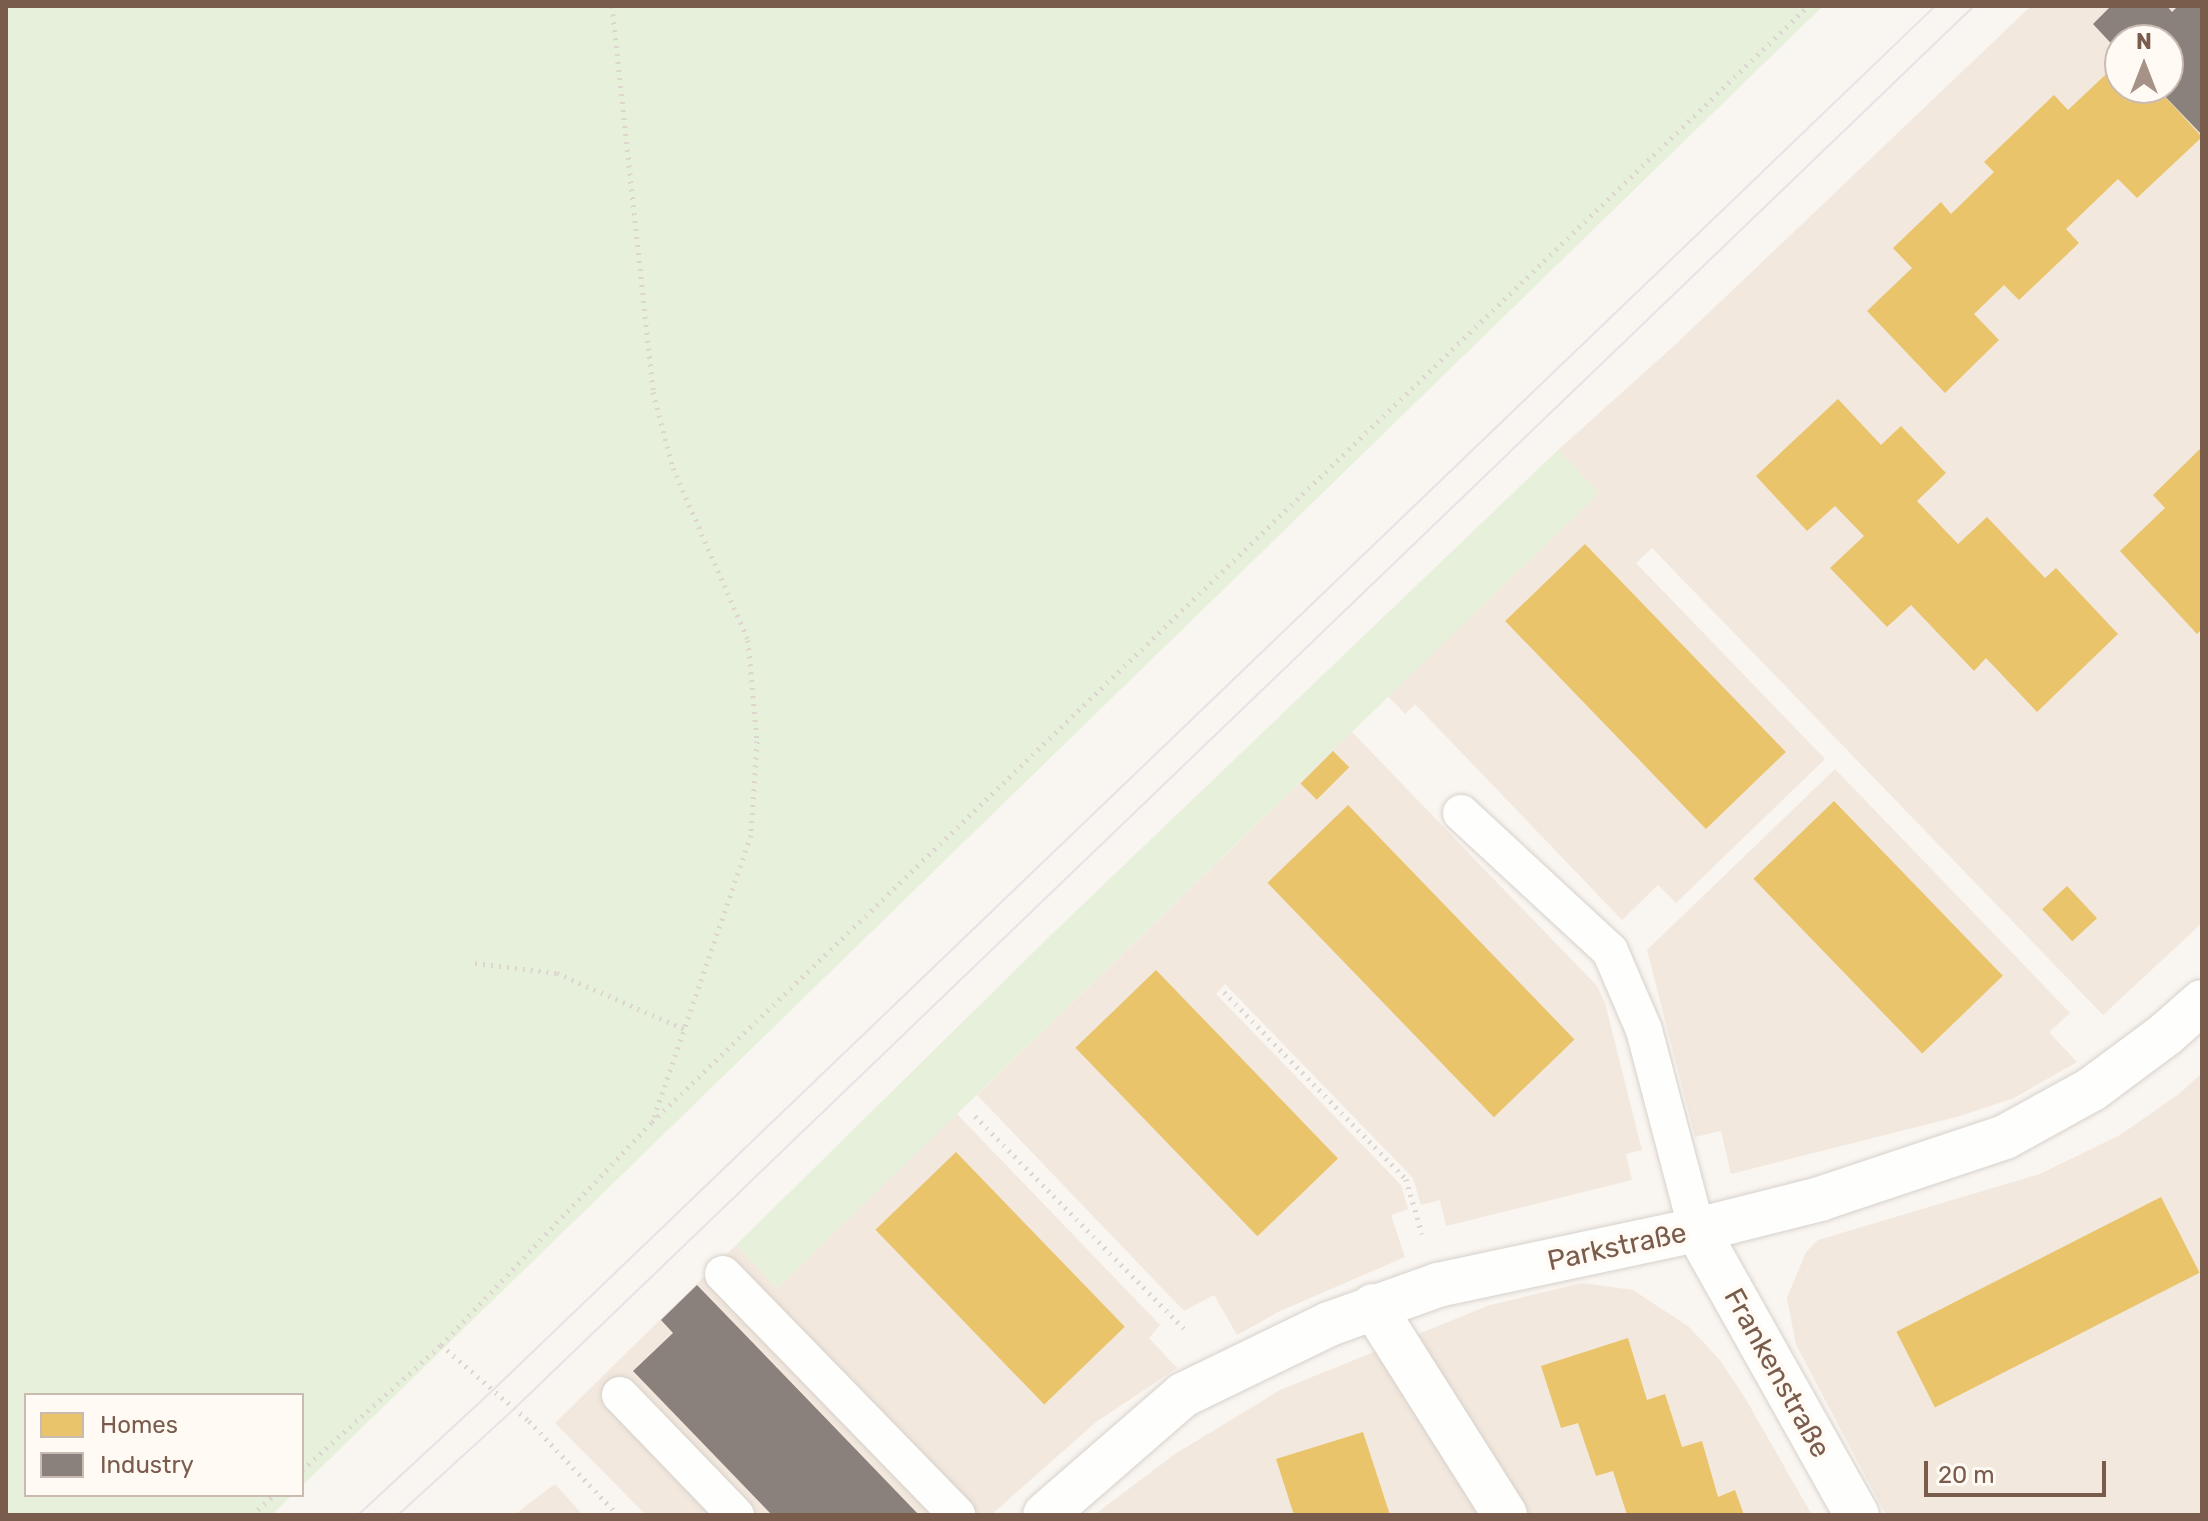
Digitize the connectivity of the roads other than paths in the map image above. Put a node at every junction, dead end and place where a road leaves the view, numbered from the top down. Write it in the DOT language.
graph roads {
  1 [pos="1461,813"];
  2 [pos="2202,1002"];
  3 [pos="1697,1230"];
  4 [pos="723,1274"];
  5 [pos="1373,1306"];
  6 [pos="620,1395"];
  7 [pos="736,1515"];
  8 [pos="957,1515"];
  9 [pos="1045,1515"];
  10 [pos="1505,1515"];
  11 [pos="1857,1515"];
  1 -- 3 [label="lane"];
  2 -- 3 [label="street, Parkstraße"];
  3 -- 5 [label="street, Parkstraße"];
  3 -- 11 [label="street, Frankenstraße"];
  4 -- 8 [label="lane"];
  5 -- 9 [label="street, Parkstraße"];
  5 -- 10 [label="street"];
  6 -- 7 [label="lane"];
}
